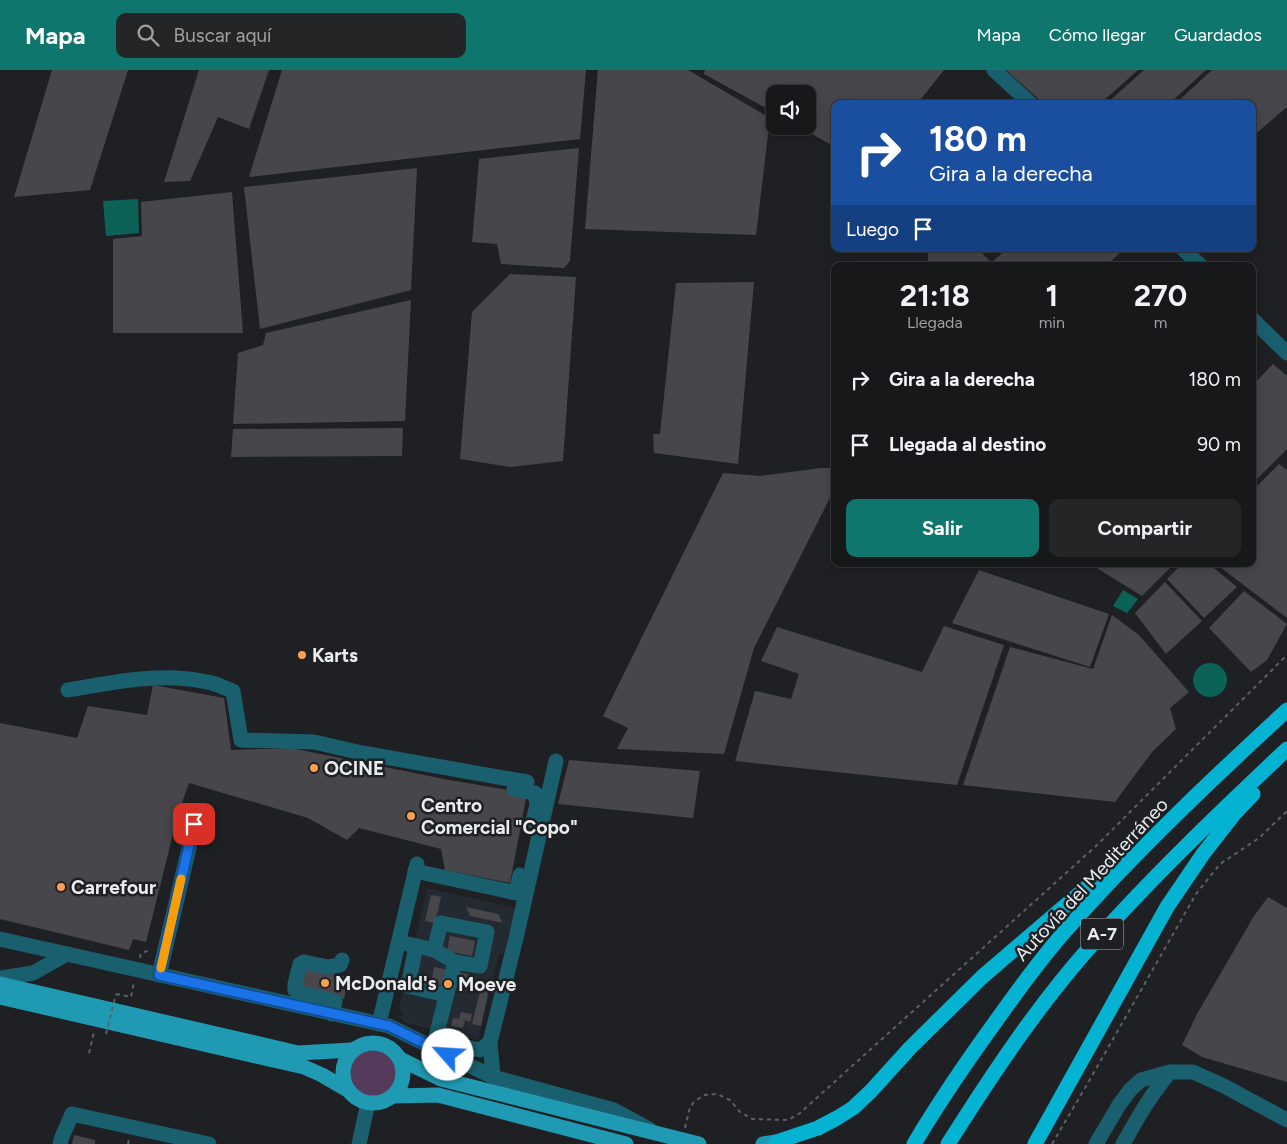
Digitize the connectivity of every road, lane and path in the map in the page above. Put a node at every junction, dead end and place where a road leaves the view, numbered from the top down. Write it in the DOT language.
graph roads {
  1 [pos="994,70"];
  2 [pos="1026,100"];
  3 [pos="1186,252"];
  4 [pos="1197,262"];
  5 [pos="1256,323"];
  6 [pos="1287,353"];
  7 [pos="1287,655"];
  8 [pos="68,690"];
  9 [pos="1287,710"];
  10 [pos="1287,749"];
  11 [pos="1287,757"];
  12 [pos="556,761"];
  13 [pos="422,763"];
  14 [pos="1204,787"];
  15 [pos="525,788"];
  16 [pos="1287,811"];
  17 [pos="197,814"];
  18 [pos="0,940"];
  19 [pos="399,942"];
  20 [pos="416,946"];
  21 [pos="434,950"];
  22 [pos="67,954"];
  23 [pos="342,960"];
  24 [pos="455,962"];
  25 [pos="159,975"];
  26 [pos="0,978"];
  27 [pos="0,984"];
  28 [pos="134,986"];
  29 [pos="446,994"];
  30 [pos="0,997"];
  31 [pos="332,1014"];
  32 [pos="379,1024"];
  33 [pos="94,1032"];
  34 [pos="106,1034"];
  35 [pos="490,1042"];
  36 [pos="434,1044"];
  37 [pos="352,1050"];
  38 [pos="89,1053"];
  39 [pos="400,1059"];
  40 [pos="1170,1072"];
  41 [pos="493,1077"];
  42 [pos="346,1089"];
  43 [pos="393,1096"];
  44 [pos="368,1103"];
  45 [pos="1287,1120"];
  46 [pos="660,1134"];
  47 [pos="682,1139"];
  48 [pos="60,1144"];
  49 [pos="209,1144"];
  50 [pos="359,1144"];
  51 [pos="626,1144"];
  52 [pos="699,1144"];
  53 [pos="772,1144"];
  54 [pos="914,1144"];
  55 [pos="948,1144"];
  56 [pos="1035,1144"];
  57 [pos="1052,1144"];
  58 [pos="1096,1144"];
  59 [pos="1123,1144"];
  1 -- 2 [label="street"];
  3 -- 4 [label="street"];
  5 -- 6 [label="street"];
  7 -- 47 [label="path"];
  8 -- 13 [label="street"];
  9 -- 14 [label="highway, Autovía del Mediterráneo / A-7"];
  10 -- 55 [label="highway, A-7"];
  11 -- 56 [label="highway"];
  12 -- 35 [label="street"];
  13 -- 15 [label="street"];
  13 -- 19 [label="street"];
  14 -- 53 [label="highway"];
  14 -- 54 [label="highway, Autovía del Mediterráneo / A-7"];
  16 -- 57 [label="path"];
  17 -- 25 [label="street"];
  18 -- 22 [label="street"];
  19 -- 20 [label="street"];
  19 -- 32 [label="street"];
  20 -- 21 [label="street"];
  20 -- 29 [label="street"];
  21 -- 24 [label="street"];
  21 -- 24 [label="street"];
  22 -- 25 [label="street"];
  22 -- 26 [label="street"];
  23 -- 31 [label="street"];
  24 -- 29 [label="street"];
  25 -- 31 [label="street"];
  27 -- 37 [label="main road"];
  28 -- 34 [label="path, bridge"];
  29 -- 36 [label="street"];
  30 -- 42 [label="main road"];
  31 -- 32 [label="street"];
  32 -- 36 [label="street"];
  33 -- 38 [label="path"];
  35 -- 36 [label="street"];
  35 -- 41 [label="street"];
  36 -- 41 [label="street"];
  37 -- 39 [label="main road"];
  37 -- 42 [label="main road"];
  39 -- 43 [label="main road"];
  39 -- 46 [label="main road"];
  40 -- 45 [label="street"];
  40 -- 58 [label="street"];
  40 -- 59 [label="street"];
  41 -- 46 [label="street"];
  42 -- 44 [label="main road"];
  43 -- 44 [label="main road"];
  43 -- 51 [label="main road"];
  44 -- 50 [label="street"];
  46 -- 47 [label="main road"];
  47 -- 52 [label="main road"];
  48 -- 49 [label="street"];
}
